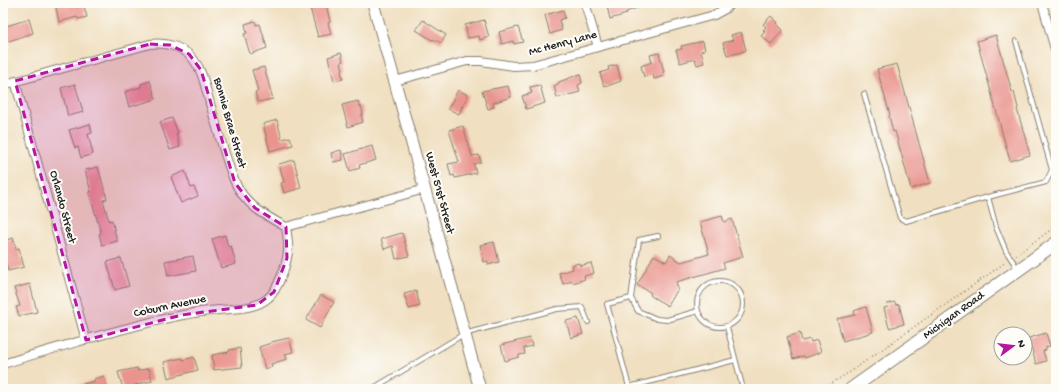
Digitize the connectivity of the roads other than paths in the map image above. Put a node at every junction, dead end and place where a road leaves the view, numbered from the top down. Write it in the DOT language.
graph roads {
  1 [pos="373,3"];
  2 [pos="585,3"];
  3 [pos="732,3"];
  4 [pos="1042,3"];
  5 [pos="1016,41"];
  6 [pos="598,47"];
  7 [pos="1056,53"];
  8 [pos="395,81"];
  9 [pos="15,82"];
  10 [pos="3,85"];
  11 [pos="864,94"];
  12 [pos="425,189"];
  13 [pos="988,197"];
  14 [pos="286,227"];
  15 [pos="658,236"];
  16 [pos="1056,243"];
  17 [pos="1018,270"];
  18 [pos="631,298"];
  19 [pos="698,311"];
  20 [pos="588,322"];
  21 [pos="727,327"];
  22 [pos="464,334"];
  23 [pos="86,340"];
  24 [pos="735,360"];
  25 [pos="3,364"];
  26 [pos="372,389"];
  27 [pos="480,389"];
  28 [pos="743,389"];
  29 [pos="851,389"];
  1 -- 8 [label="street, West 51st Street"];
  2 -- 6 [label="street"];
  3 -- 6 [label="street, Mc Henry Lane"];
  4 -- 7 [label="street"];
  5 -- 13 [label="lane"];
  6 -- 8 [label="street, Mc Henry Lane"];
  8 -- 12 [label="street, West 51st Street"];
  9 -- 10 [label="street, Bonnie Brae Street"];
  9 -- 14 [label="street, Bonnie Brae Street"];
  9 -- 23 [label="street, Orlando Street"];
  11 -- 13 [label="lane"];
  12 -- 14 [label="street"];
  12 -- 22 [label="street, West 51st Street"];
  13 -- 17 [label="lane"];
  14 -- 23 [label="street, Coburn Avenue"];
  15 -- 18 [label="lane"];
  16 -- 17 [label="main road, Michigan Road"];
  17 -- 29 [label="main road, Michigan Road"];
  18 -- 19 [label="lane"];
  18 -- 24 [label="lane"];
  19 -- 21 [label="lane"];
  19 -- 21 [label="lane"];
  20 -- 22 [label="lane"];
  21 -- 24 [label="lane"];
  22 -- 26 [label="lane"];
  22 -- 27 [label="street, West 51st Street"];
  23 -- 25 [label="street, Coburn Avenue"];
  24 -- 28 [label="lane"];
}
